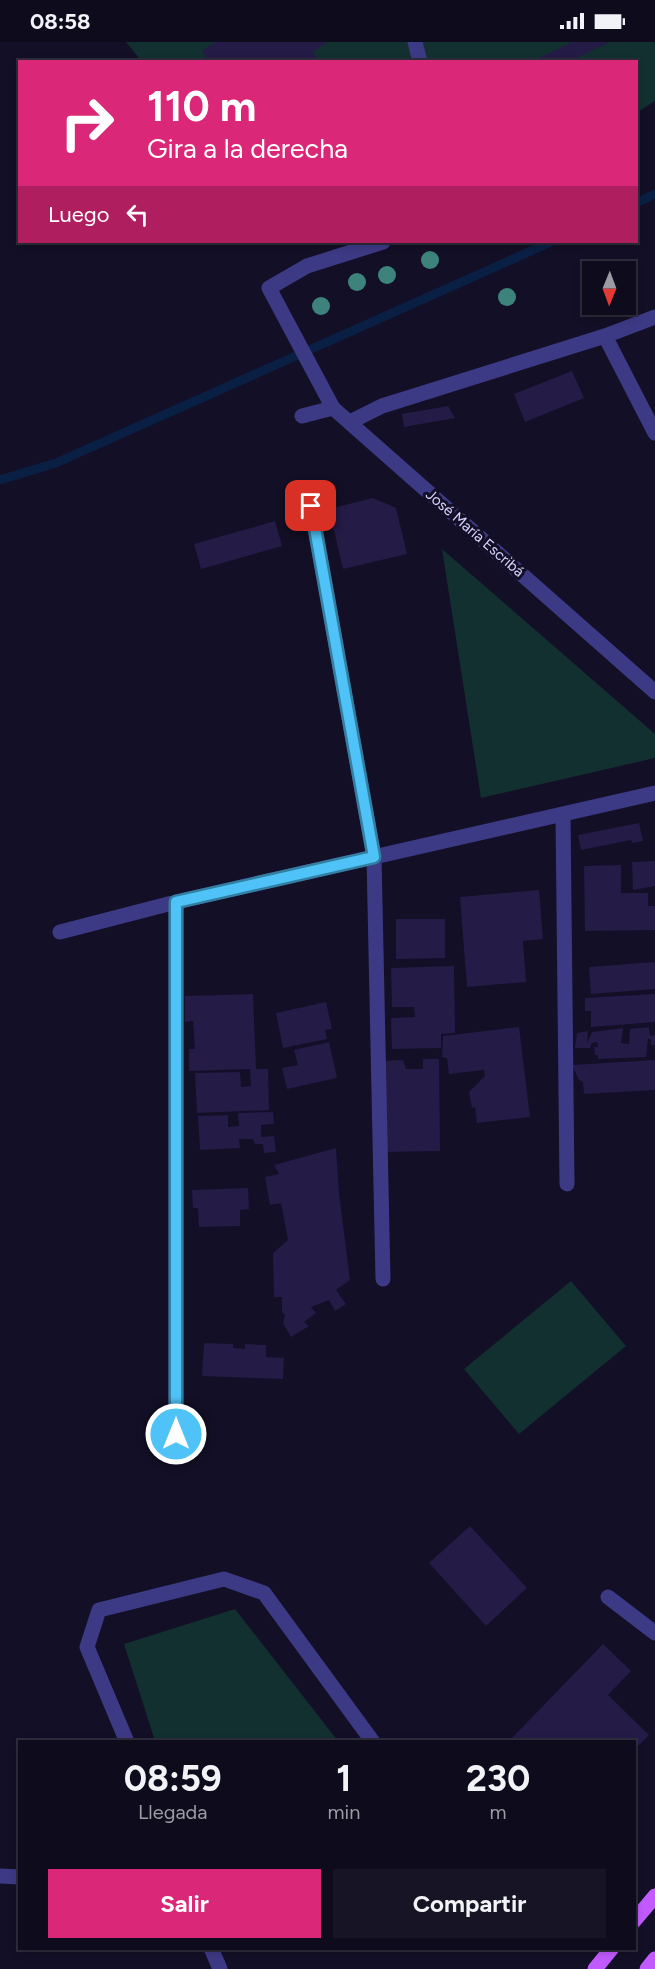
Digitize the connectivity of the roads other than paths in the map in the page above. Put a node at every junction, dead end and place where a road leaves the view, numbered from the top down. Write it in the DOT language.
graph roads {
  1 [pos="415,42"];
  2 [pos="420,60"];
  3 [pos="380,243"];
  4 [pos="655,317"];
  5 [pos="605,336"];
  6 [pos="333,408"];
  7 [pos="302,416"];
  8 [pos="350,422"];
  9 [pos="655,433"];
  10 [pos="311,506"];
  11 [pos="655,692"];
  12 [pos="655,793"];
  13 [pos="563,814"];
  14 [pos="374,857"];
  15 [pos="176,902"];
  16 [pos="60,932"];
  17 [pos="567,1184"];
  18 [pos="383,1280"];
  19 [pos="176,1434"];
  20 [pos="608,1597"];
  21 [pos="655,1633"];
  22 [pos="126,1740"];
  23 [pos="372,1740"];
  24 [pos="0,1876"];
  25 [pos="18,1877"];
  26 [pos="655,1896"];
  27 [pos="636,1919"];
  28 [pos="212,1950"];
  29 [pos="610,1950"];
  30 [pos="655,1959"];
  31 [pos="220,1969"];
  32 [pos="595,1969"];
  33 [pos="646,1969"];
  1 -- 2 [label="street"];
  3 -- 6 [label="street, José María Escribá"];
  4 -- 5 [label="street"];
  5 -- 8 [label="street"];
  5 -- 9 [label="street"];
  6 -- 7 [label="street"];
  6 -- 8 [label="street, José María Escribá"];
  8 -- 11 [label="street, José María Escribá"];
  10 -- 14 [label="street"];
  12 -- 13 [label="street"];
  13 -- 14 [label="street"];
  13 -- 17 [label="street"];
  14 -- 15 [label="street"];
  14 -- 18 [label="street"];
  15 -- 16 [label="street"];
  15 -- 19 [label="street"];
  20 -- 21 [label="street"];
  22 -- 23 [label="street"];
  24 -- 25 [label="street"];
  26 -- 27 [label="main road"];
  28 -- 31 [label="street"];
  29 -- 32 [label="main road"];
  30 -- 33 [label="main road"];
}
